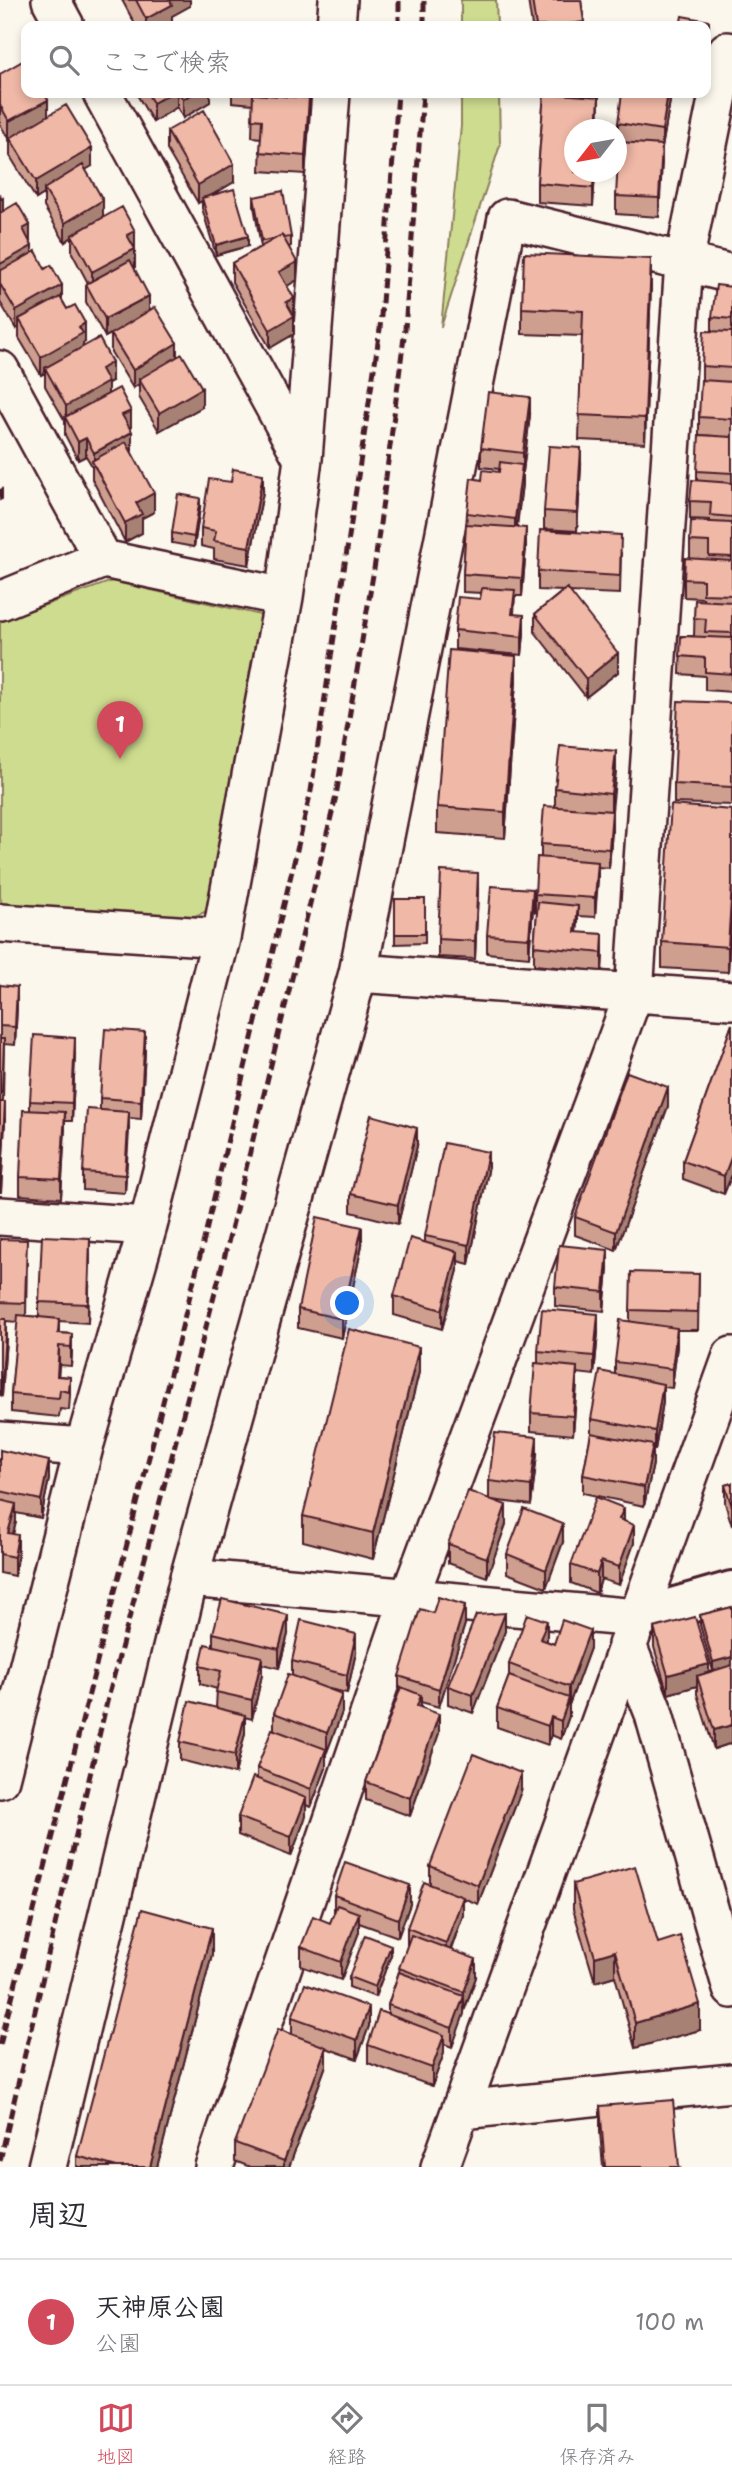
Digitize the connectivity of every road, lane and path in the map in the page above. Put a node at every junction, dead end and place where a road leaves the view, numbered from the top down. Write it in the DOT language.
graph roads {
  1 [pos="51,0"];
  2 [pos="338,0"];
  3 [pos="62,21"];
  4 [pos="337,21"];
  5 [pos="732,52"];
  6 [pos="105,98"];
  7 [pos="331,98"];
  8 [pos="684,262"];
  9 [pos="732,274"];
  10 [pos="0,370"];
  11 [pos="303,458"];
  12 [pos="103,559"];
  13 [pos="284,597"];
  14 [pos="0,601"];
  15 [pos="0,923"];
  16 [pos="221,938"];
  17 [pos="358,972"];
  18 [pos="634,993"];
  19 [pos="732,1000"];
  20 [pos="0,1216"];
  21 [pos="148,1226"];
  22 [pos="732,1356"];
  23 [pos="0,1441"];
  24 [pos="84,1447"];
  25 [pos="189,1578"];
  26 [pos="732,1591"];
  27 [pos="409,1598"];
  28 [pos="632,1632"];
  29 [pos="0,1779"];
  30 [pos="732,1989"];
  31 [pos="732,2083"];
  32 [pos="461,2110"];
  33 [pos="47,2167"];
  34 [pos="214,2167"];
  35 [pos="440,2167"];
  1 -- 3 [label="street"];
  2 -- 4 [label="street"];
  5 -- 8 [label="street"];
  6 -- 11 [label="street"];
  7 -- 11 [label="street"];
  8 -- 9 [label="street"];
  8 -- 17 [label="street"];
  8 -- 18 [label="street"];
  10 -- 12 [label="street"];
  11 -- 13 [label="street"];
  12 -- 13 [label="street"];
  12 -- 14 [label="street"];
  13 -- 16 [label="street"];
  15 -- 16 [label="street"];
  16 -- 21 [label="street"];
  17 -- 18 [label="street"];
  17 -- 25 [label="street"];
  18 -- 19 [label="street"];
  18 -- 27 [label="street"];
  20 -- 21 [label="street"];
  21 -- 24 [label="street"];
  22 -- 28 [label="street"];
  23 -- 24 [label="street"];
  24 -- 29 [label="street"];
  25 -- 27 [label="street"];
  25 -- 33 [label="street"];
  26 -- 28 [label="street"];
  27 -- 28 [label="street"];
  27 -- 34 [label="street"];
  28 -- 30 [label="street"];
  28 -- 32 [label="street"];
  31 -- 32 [label="street"];
  32 -- 35 [label="street"];
}
